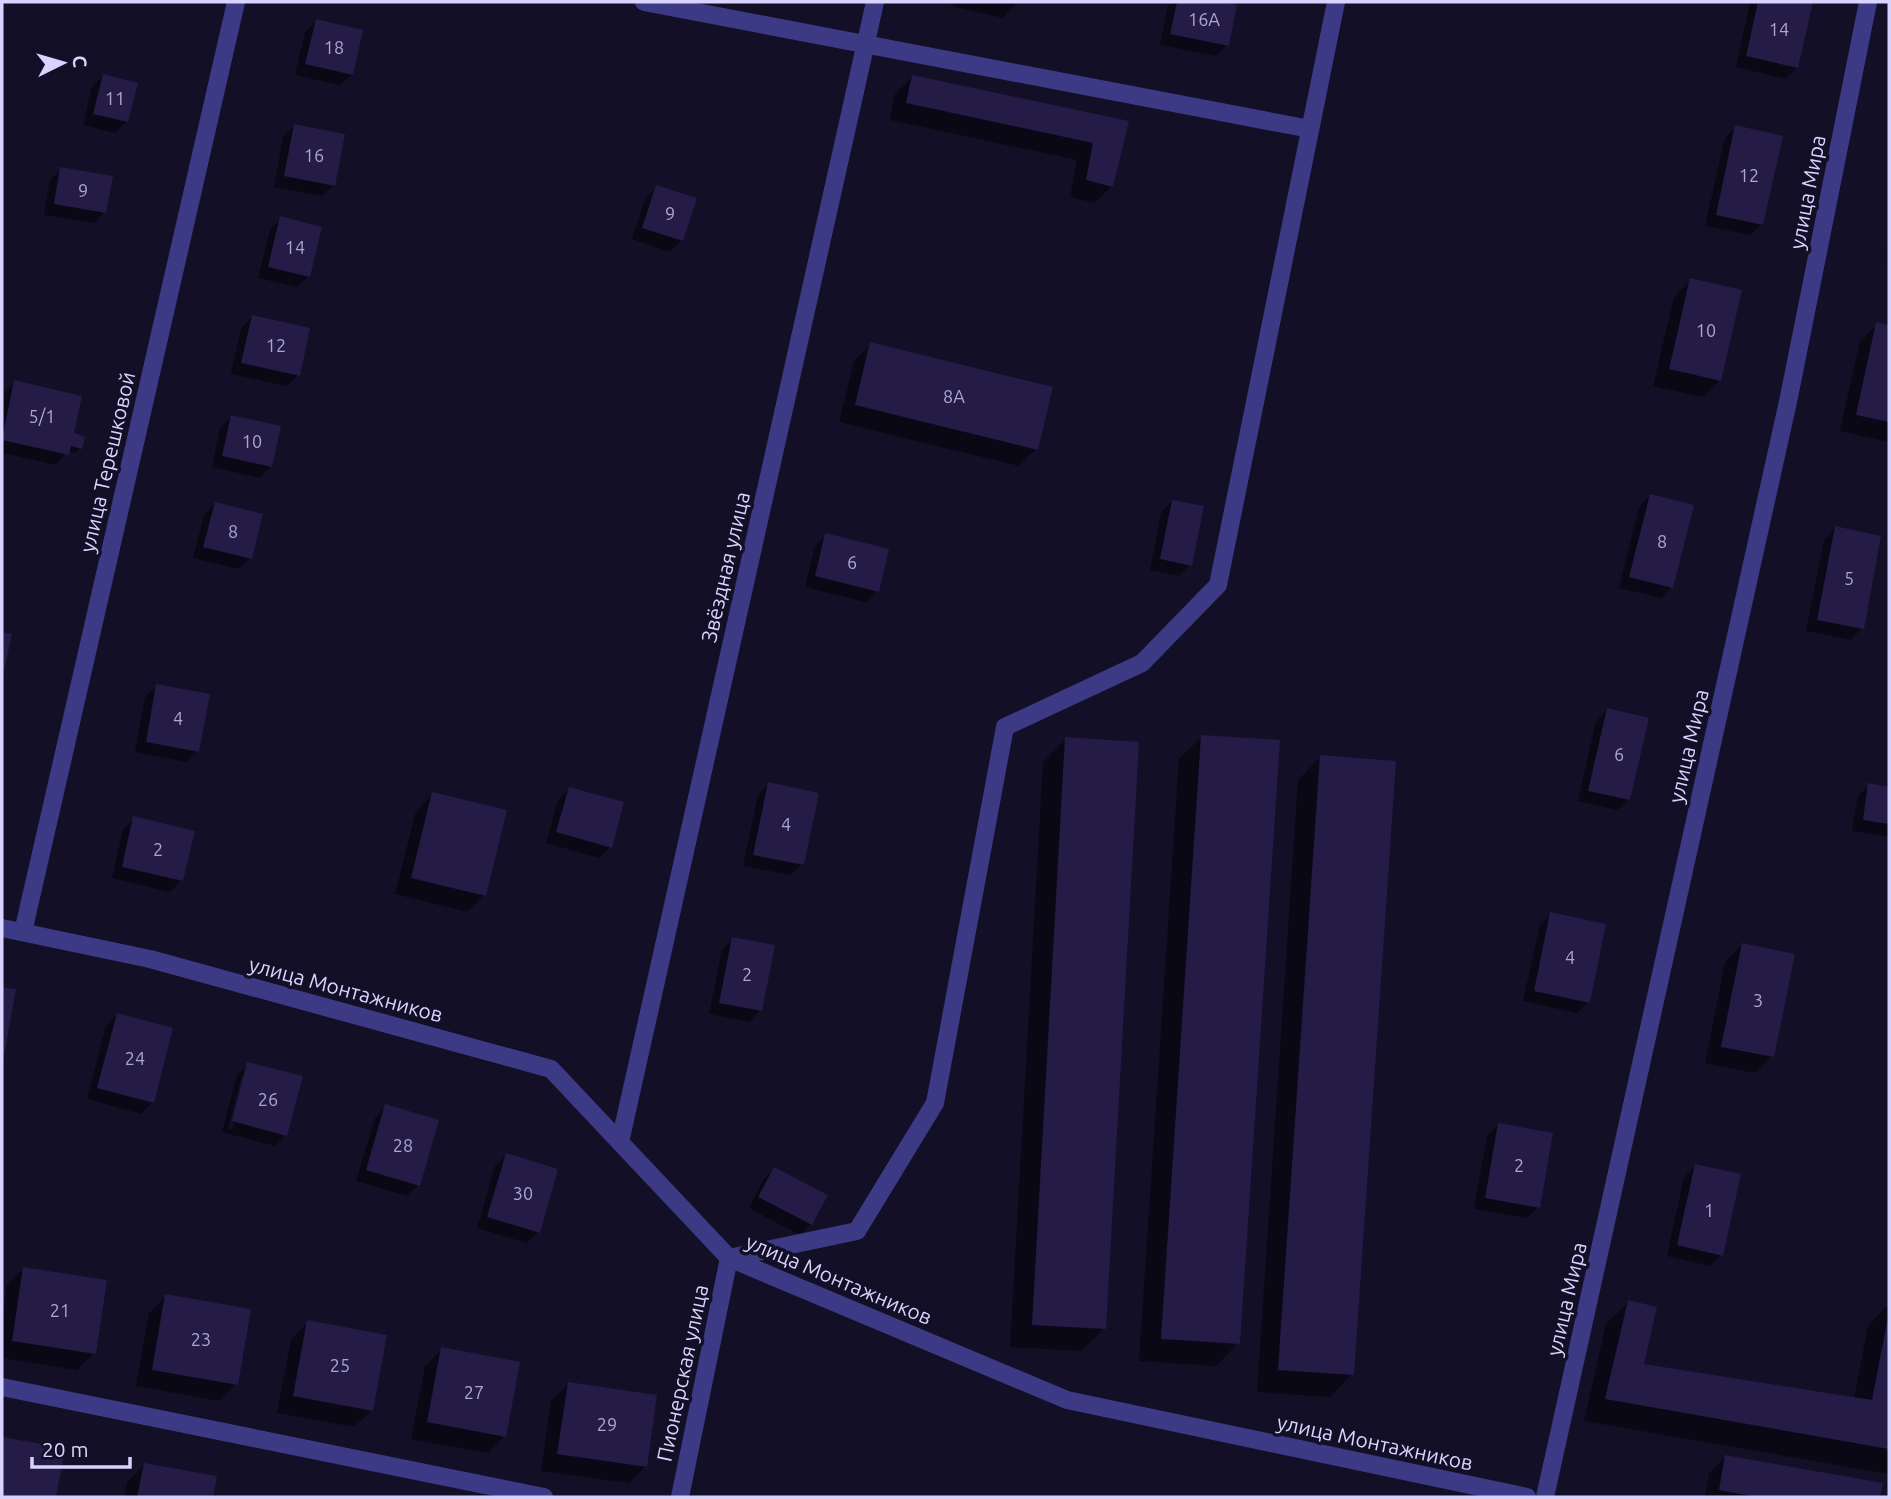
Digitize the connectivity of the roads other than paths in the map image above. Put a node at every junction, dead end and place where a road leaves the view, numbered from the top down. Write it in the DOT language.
graph roads {
  1 [pos="236,2"];
  2 [pos="644,2"];
  3 [pos="875,2"];
  4 [pos="1336,2"];
  5 [pos="1868,2"];
  6 [pos="866,45"];
  7 [pos="1310,129"];
  8 [pos="2,928"];
  9 [pos="23,932"];
  10 [pos="620,1142"];
  11 [pos="729,1258"];
  12 [pos="2,1387"];
  13 [pos="544,1497"];
  14 [pos="680,1497"];
  15 [pos="1527,1497"];
  16 [pos="1545,1497"];
  1 -- 9 [label="street, улица Терешковой"];
  2 -- 6 [label="street"];
  3 -- 6 [label="street, Звёздная улица"];
  4 -- 7 [label="street"];
  5 -- 16 [label="street, улица Мира"];
  6 -- 7 [label="street"];
  6 -- 10 [label="street, Звёздная улица"];
  7 -- 11 [label="street"];
  8 -- 9 [label="street, улица Монтажников"];
  9 -- 10 [label="street, улица Монтажников"];
  10 -- 11 [label="street, улица Монтажников"];
  11 -- 14 [label="street, Пионерская улица"];
  11 -- 15 [label="street, улица Монтажников"];
  12 -- 13 [label="street"];
}
